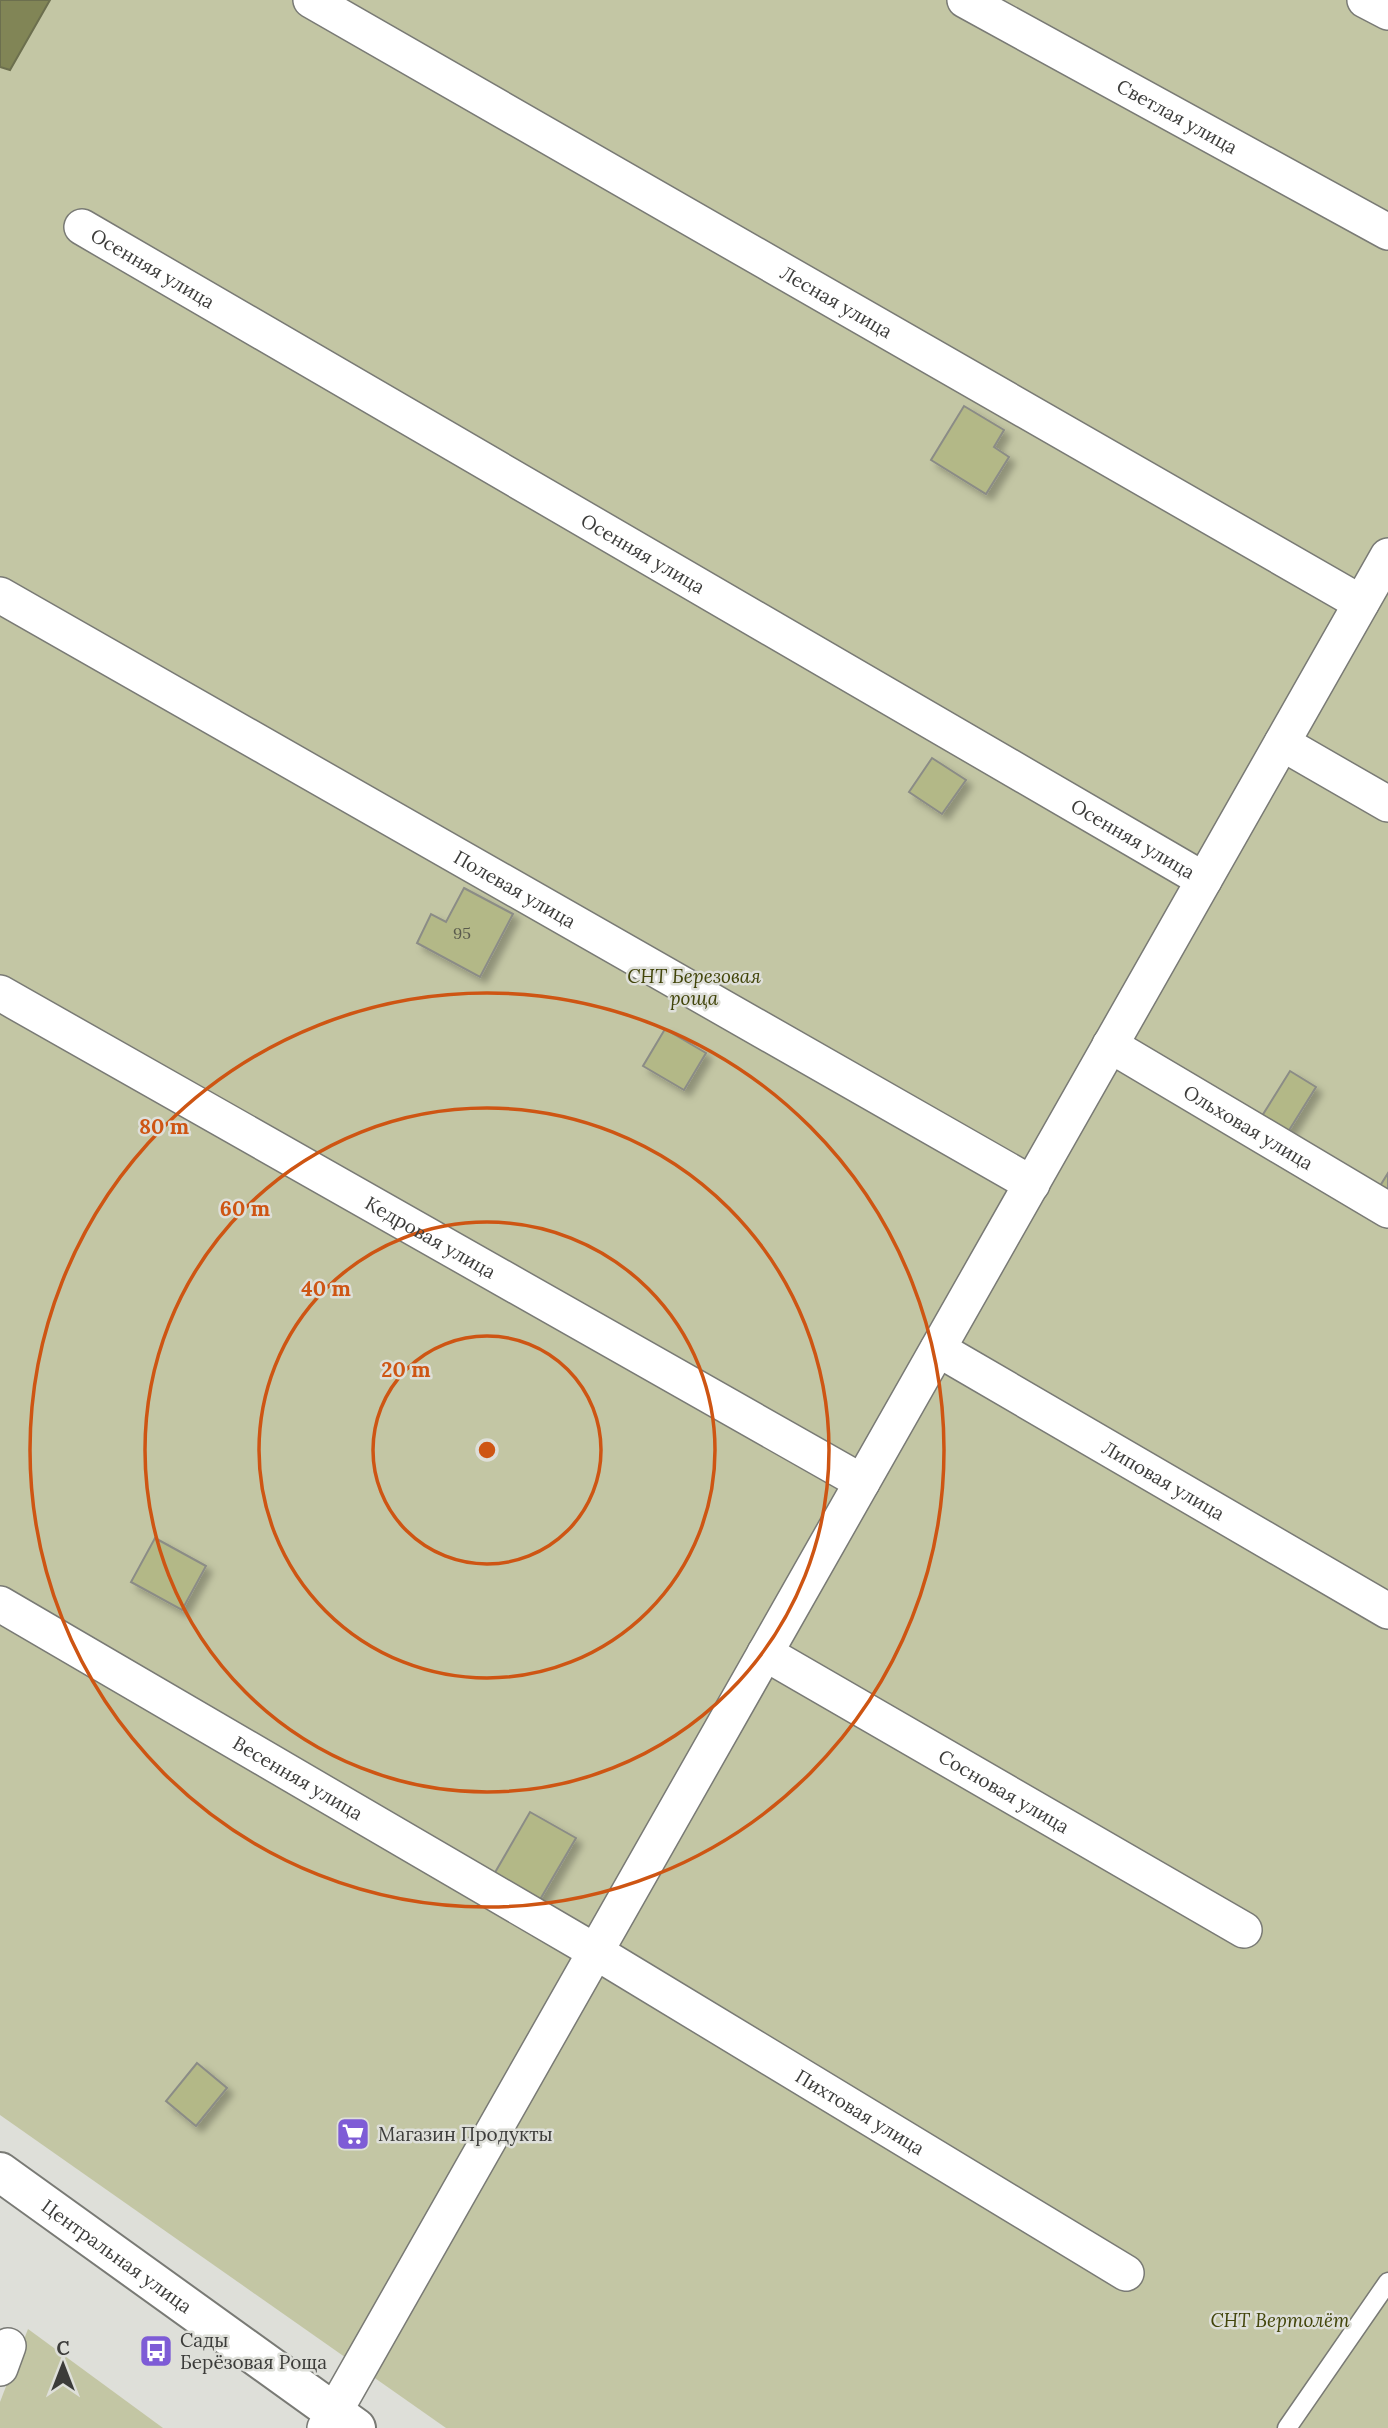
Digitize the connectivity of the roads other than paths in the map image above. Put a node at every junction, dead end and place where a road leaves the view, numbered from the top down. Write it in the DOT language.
graph roads {
  1 [pos="311,0"];
  2 [pos="965,0"];
  3 [pos="1365,0"];
  4 [pos="1388,12"];
  5 [pos="82,227"];
  6 [pos="1388,232"];
  7 [pos="1388,556"];
  8 [pos="0,594"];
  9 [pos="1361,603"];
  10 [pos="1282,743"];
  11 [pos="1388,804"];
  12 [pos="1204,880"];
  13 [pos="0,993"];
  14 [pos="1110,1045"];
  15 [pos="1032,1184"];
  16 [pos="1388,1210"];
  17 [pos="938,1349"];
  18 [pos="862,1482"];
  19 [pos="0,1604"];
  20 [pos="1388,1611"];
  21 [pos="765,1653"];
  22 [pos="1244,1930"];
  23 [pos="596,1952"];
  24 [pos="0,2172"];
  25 [pos="1126,2273"];
  26 [pos="1388,2282"];
  27 [pos="338,2423"];
  28 [pos="1287,2428"];
  1 -- 9 [label="street, Лесная улица"];
  2 -- 6 [label="street, Светлая улица"];
  3 -- 4 [label="street"];
  5 -- 12 [label="street, Осенняя улица"];
  7 -- 9 [label="street"];
  8 -- 15 [label="street, Полевая улица"];
  9 -- 10 [label="street"];
  10 -- 11 [label="street"];
  10 -- 12 [label="street"];
  12 -- 14 [label="street"];
  13 -- 18 [label="street, Кедровая улица"];
  14 -- 15 [label="street"];
  14 -- 16 [label="street, Ольховая улица"];
  15 -- 17 [label="street"];
  17 -- 18 [label="street"];
  17 -- 20 [label="street, Липовая улица"];
  18 -- 21 [label="street"];
  19 -- 23 [label="street, Весенняя улица"];
  21 -- 22 [label="street, Сосновая улица"];
  21 -- 23 [label="street"];
  23 -- 25 [label="street, Пихтовая улица"];
  23 -- 27 [label="street"];
  24 -- 27 [label="street, Центральная улица"];
  26 -- 28 [label="lane"];
}
